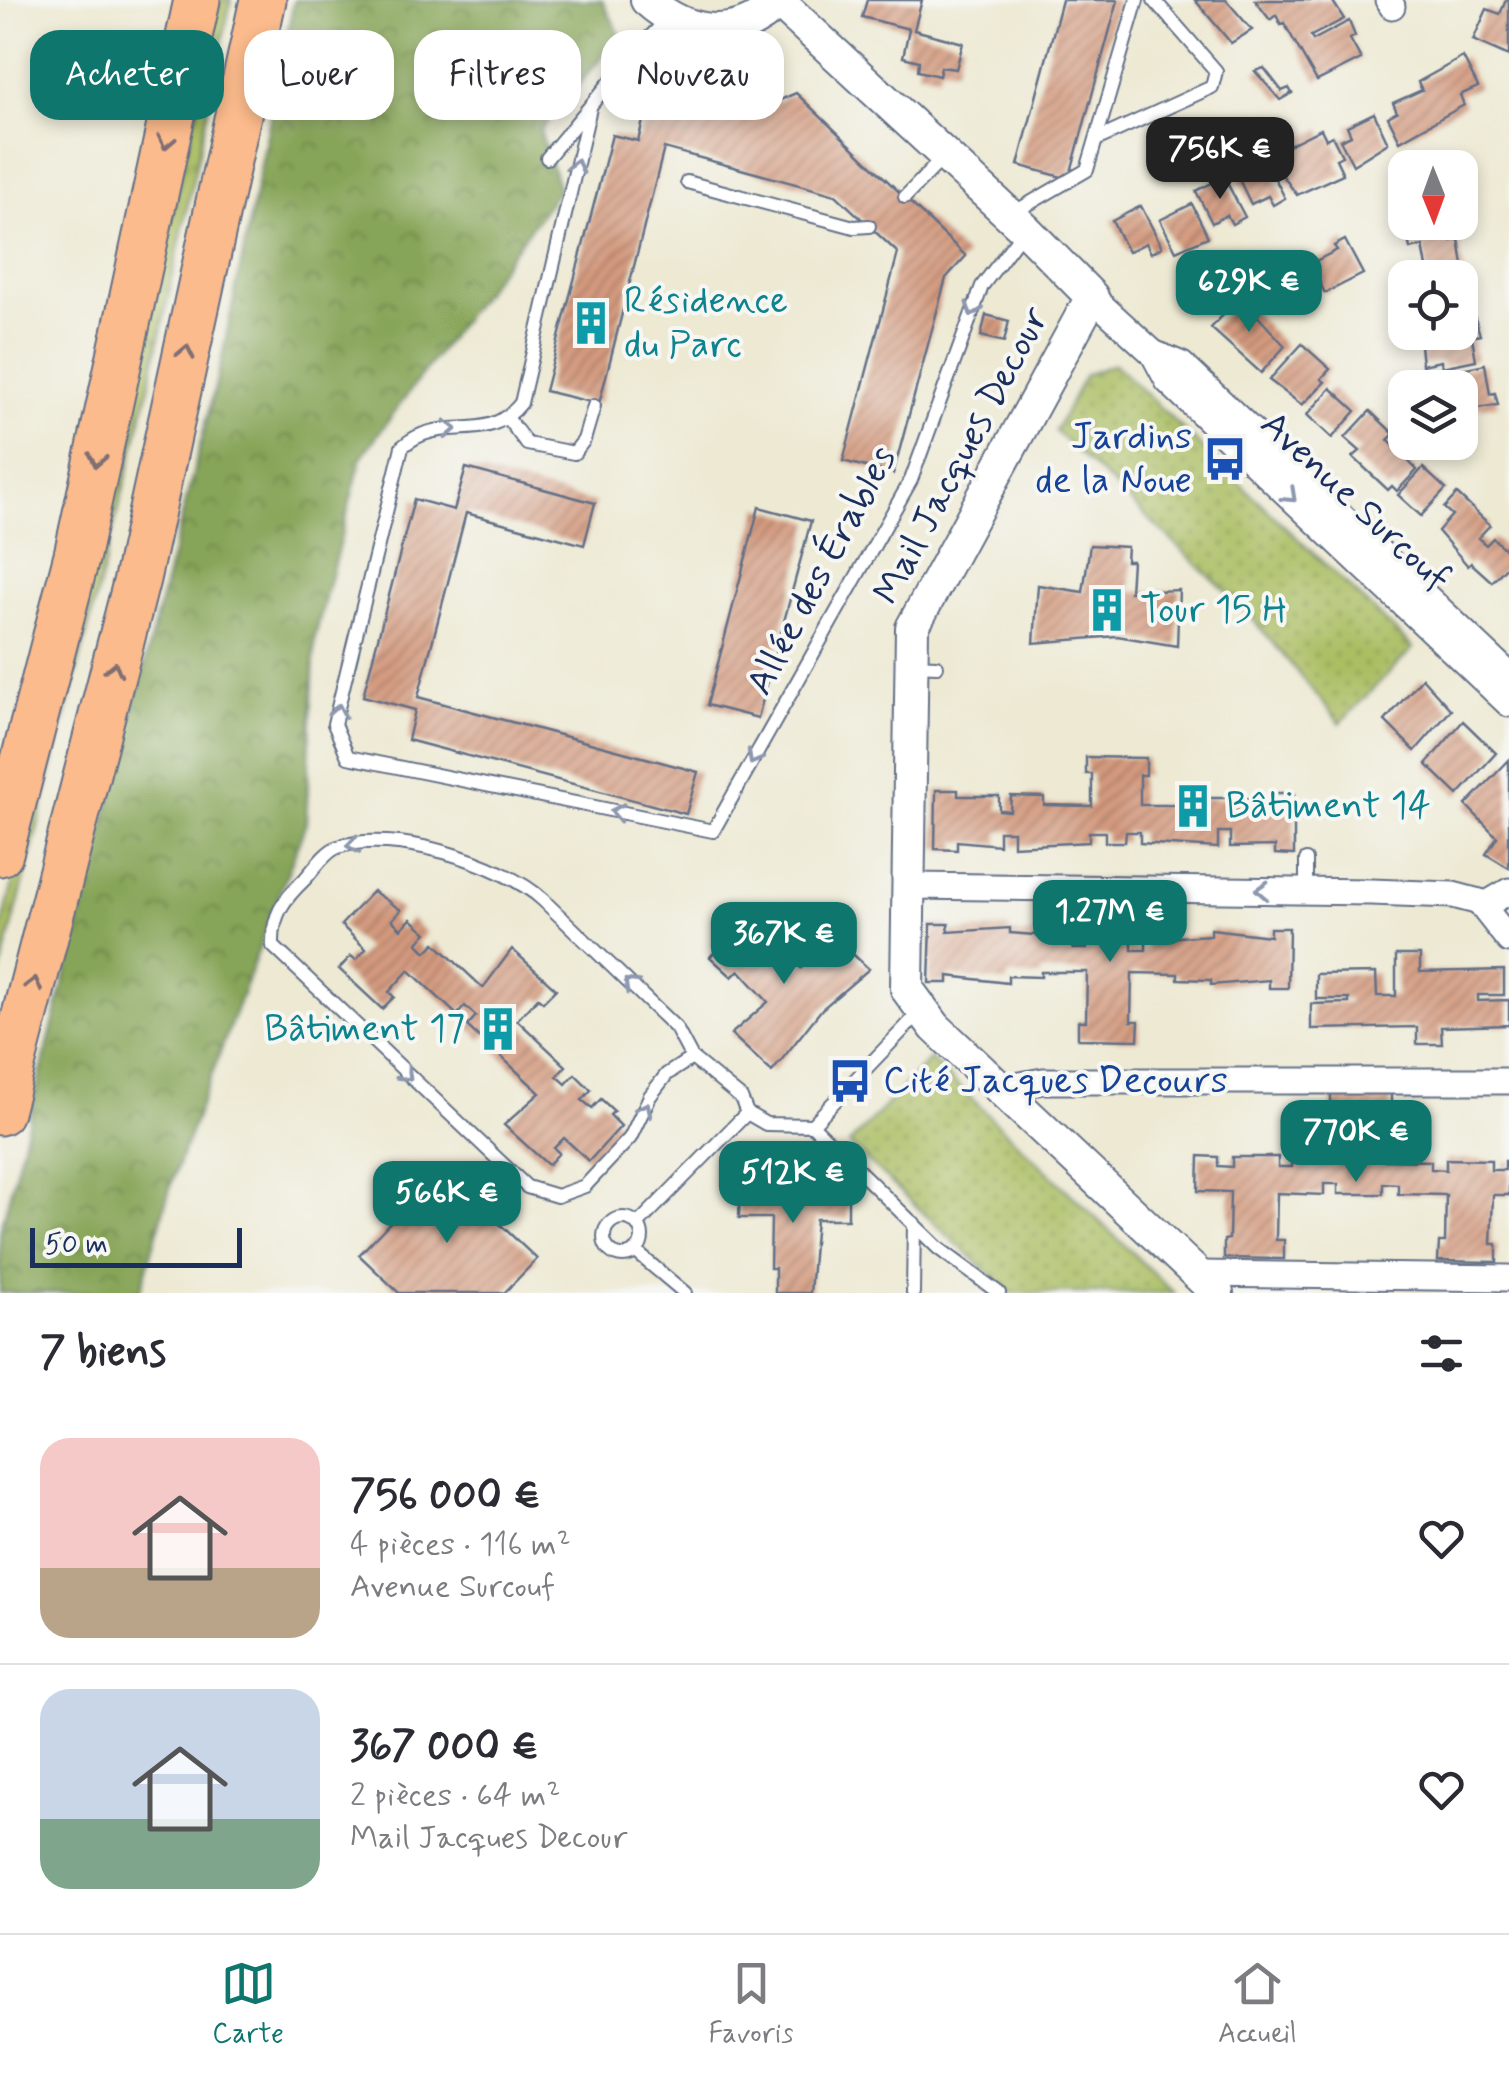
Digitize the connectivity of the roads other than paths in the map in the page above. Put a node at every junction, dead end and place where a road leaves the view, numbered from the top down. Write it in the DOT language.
graph roads {
  1 [pos="1137,0"];
  2 [pos="1154,0"];
  3 [pos="780,1"];
  4 [pos="196,6"];
  5 [pos="659,9"];
  6 [pos="261,11"];
  7 [pos="590,108"];
  8 [pos="1098,139"];
  9 [pos="946,156"];
  10 [pos="547,158"];
  11 [pos="687,182"];
  12 [pos="905,197"];
  13 [pos="1018,222"];
  14 [pos="869,226"];
  15 [pos="1092,296"];
  16 [pos="1153,353"];
  17 [pos="594,406"];
  18 [pos="508,419"];
  19 [pos="1509,674"];
  20 [pos="1509,704"];
  21 [pos="0,853"];
  22 [pos="1306,860"];
  23 [pos="910,886"];
  24 [pos="1509,891"];
  25 [pos="1306,892"];
  26 [pos="1478,902"];
  27 [pos="1509,940"];
  28 [pos="920,1012"];
  29 [pos="692,1058"];
  30 [pos="1509,1081"];
  31 [pos="1004,1088"];
  32 [pos="0,1112"];
  33 [pos="748,1113"];
  34 [pos="812,1125"];
  35 [pos="914,1222"];
  36 [pos="637,1224"];
  37 [pos="635,1251"];
  38 [pos="1509,1278"];
  39 [pos="1207,1284"];
  40 [pos="685,1293"];
  41 [pos="913,1293"];
  42 [pos="999,1293"];
  1 -- 8 [label="lane"];
  2 -- 8 [label="lane"];
  3 -- 5 [label="street"];
  3 -- 9 [label="street, Avenue Surcouf"];
  4 -- 21 [label="highway, one-way"];
  5 -- 7 [label="lane"];
  32 -- 6 [label="highway, one-way"];
  7 -- 10 [label="lane"];
  18 -- 7 [label="lane, one-way"];
  8 -- 13 [label="lane"];
  9 -- 12 [label="lane"];
  9 -- 13 [label="street, Avenue Surcouf"];
  11 -- 14 [label="lane"];
  13 -- 15 [label="street, Avenue Surcouf"];
  13 -- 18 [label="lane, Allée des Érables, one-way"];
  15 -- 16 [label="street, Avenue Surcouf"];
  15 -- 23 [label="street, Mail Jacques Decour"];
  16 -- 19 [label="street, Avenue Surcouf"];
  16 -- 20 [label="street, Avenue Surcouf, one-way"];
  17 -- 18 [label="lane"];
  22 -- 25 [label="lane"];
  25 -- 23 [label="street, one-way"];
  23 -- 28 [label="street, Mail Jacques Decour"];
  24 -- 26 [label="street"];
  25 -- 26 [label="street"];
  26 -- 27 [label="street"];
  28 -- 31 [label="street"];
  28 -- 34 [label="lane"];
  29 -- 29 [label="lane, one-way"];
  29 -- 33 [label="lane"];
  30 -- 31 [label="street"];
  31 -- 39 [label="street"];
  33 -- 34 [label="lane"];
  33 -- 36 [label="lane"];
  34 -- 35 [label="lane"];
  35 -- 41 [label="lane"];
  35 -- 42 [label="lane"];
  36 -- 37 [label="lane"];
  36 -- 37 [label="lane"];
  37 -- 40 [label="lane"];
  38 -- 39 [label="street"];
}
